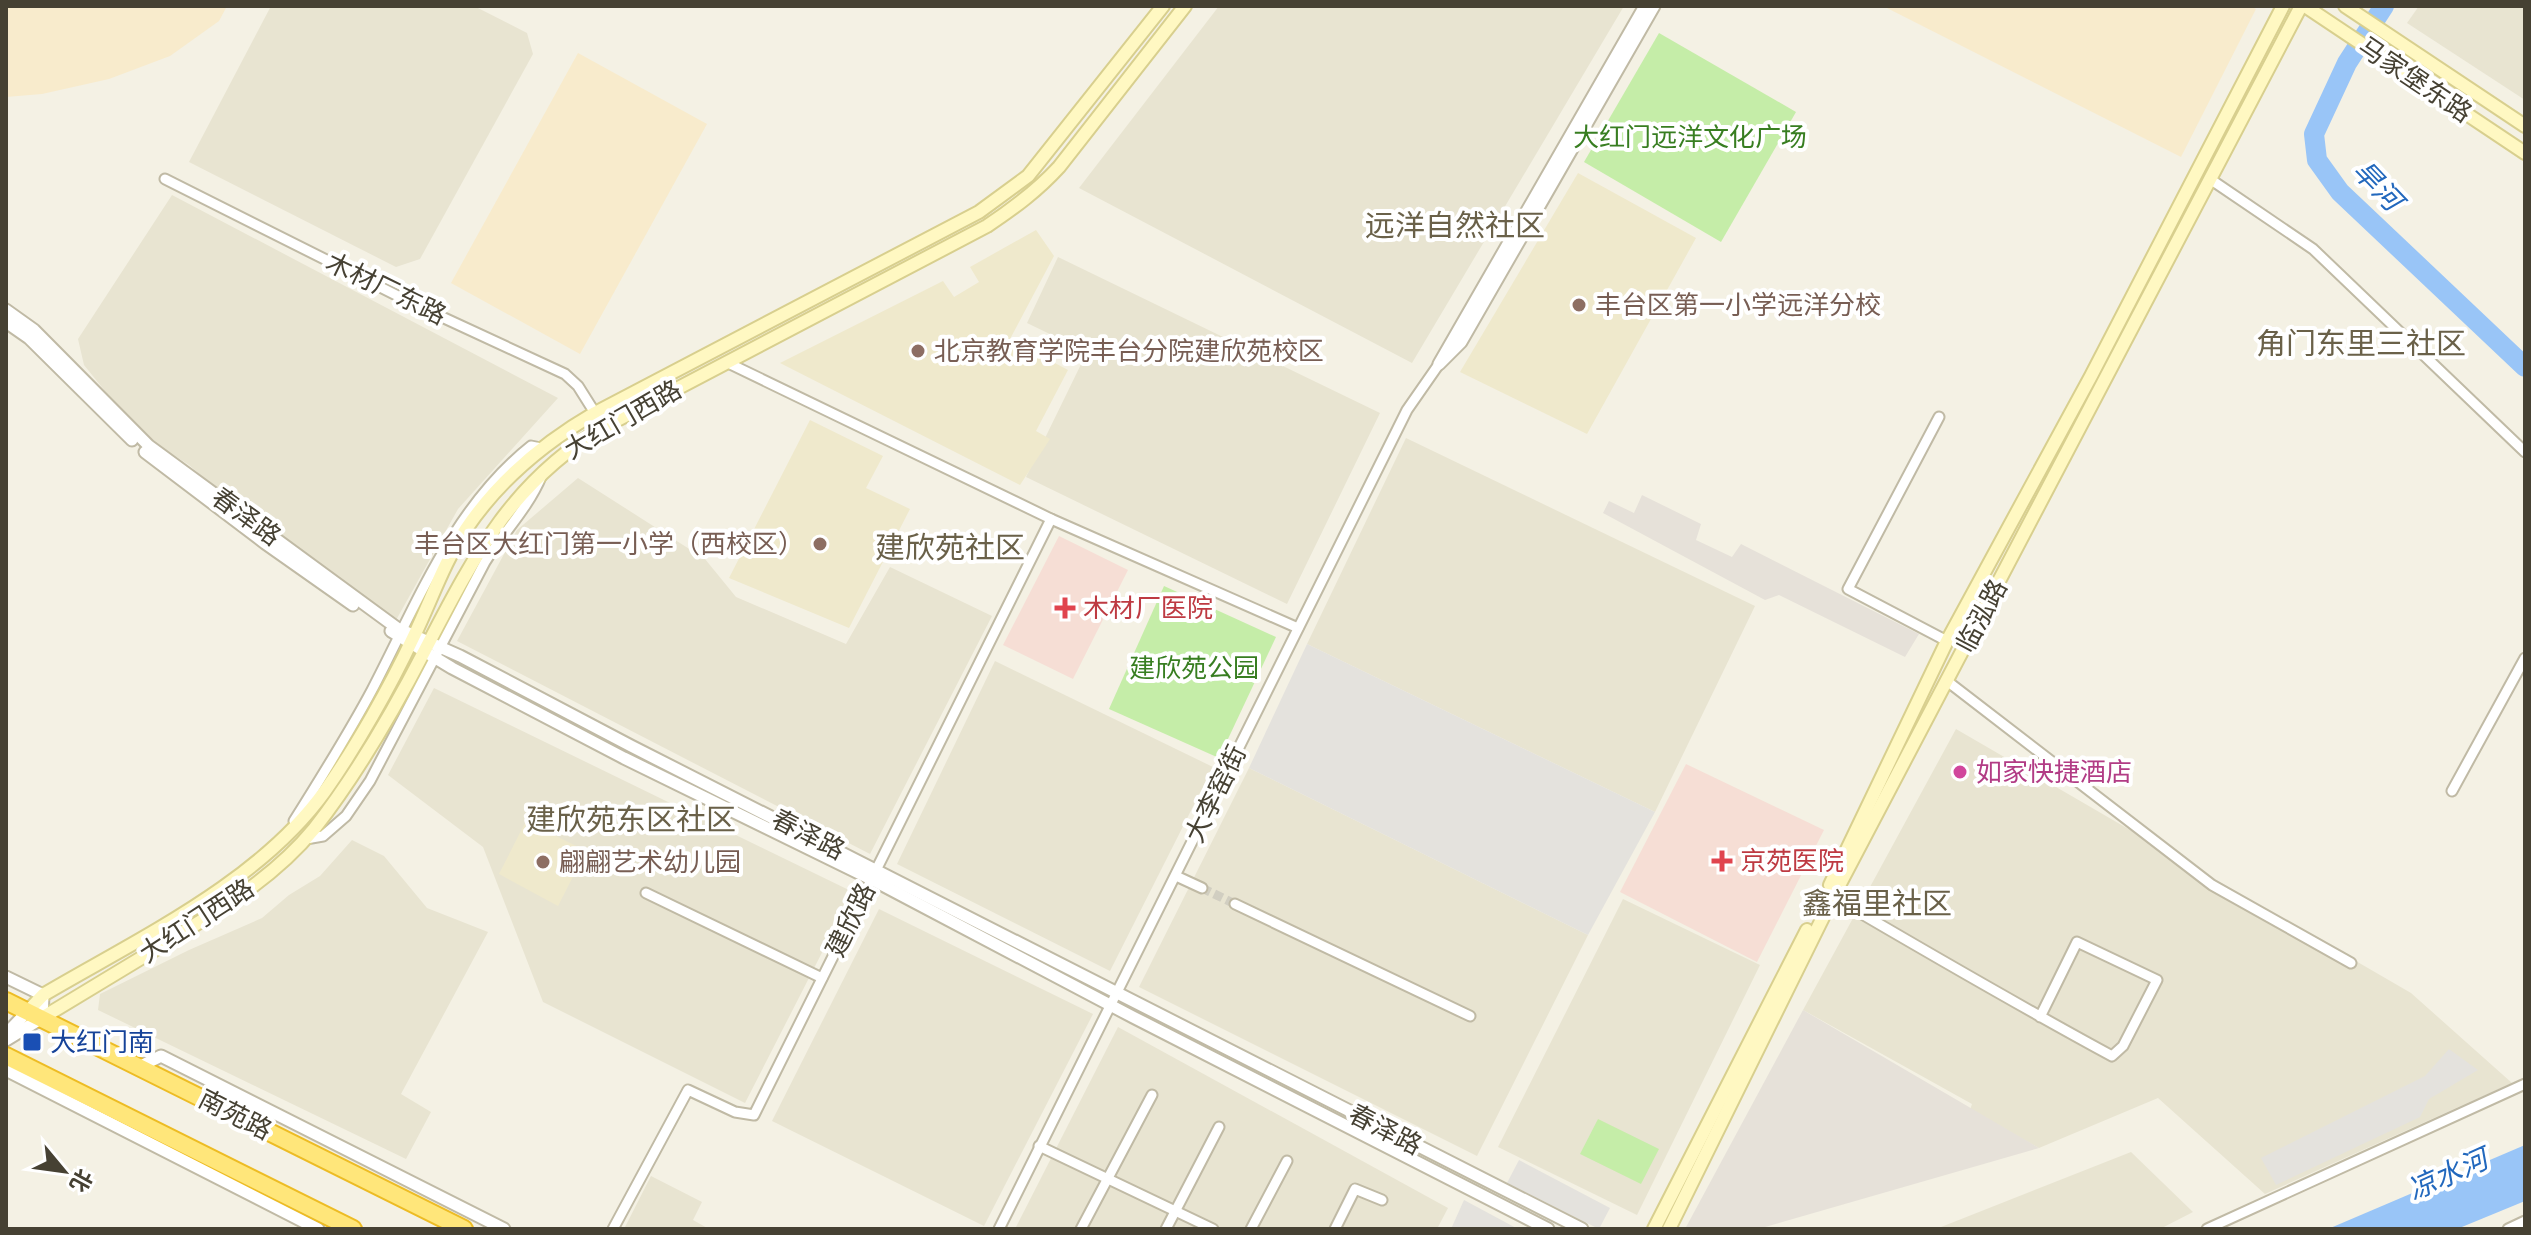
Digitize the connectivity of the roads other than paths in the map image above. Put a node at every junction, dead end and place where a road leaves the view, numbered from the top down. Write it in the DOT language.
graph roads {
  1 [pos="1163,6"];
  2 [pos="1185,6"];
  3 [pos="1645,6"];
  4 [pos="1654,6"];
  5 [pos="2283,6"];
  6 [pos="2303,6"];
  7 [pos="2345,6"];
  8 [pos="2525,126"];
  9 [pos="2525,153"];
  10 [pos="165,179"];
  11 [pos="2210,179"];
  12 [pos="6,310"];
  13 [pos="6,322"];
  14 [pos="726,362"];
  15 [pos="1439,364"];
  16 [pos="595,413"];
  17 [pos="1939,417"];
  18 [pos="2525,452"];
  19 [pos="1051,519"];
  20 [pos="1298,628"];
  21 [pos="407,637"];
  22 [pos="1947,641"];
  23 [pos="432,650"];
  24 [pos="2525,658"];
  25 [pos="1947,681"];
  26 [pos="2452,791"];
  27 [pos="306,839"];
  28 [pos="874,874"];
  29 [pos="1176,876"];
  30 [pos="1202,888"];
  31 [pos="646,893"];
  32 [pos="1833,897"];
  33 [pos="1235,904"];
  34 [pos="2351,963"];
  35 [pos="6,977"];
  36 [pos="822,978"];
  37 [pos="43,995"];
  38 [pos="1113,997"];
  39 [pos="6,1001"];
  40 [pos="35,1015"];
  41 [pos="1470,1016"];
  42 [pos="2040,1017"];
  43 [pos="6,1037"];
  44 [pos="6,1056"];
  45 [pos="139,1067"];
  46 [pos="6,1070"];
  47 [pos="2525,1084"];
  48 [pos="1152,1095"];
  49 [pos="1219,1127"];
  50 [pos="1039,1146"];
  51 [pos="1287,1161"];
  52 [pos="1107,1178"];
  53 [pos="263,1182"];
  54 [pos="1382,1200"];
  55 [pos="1175,1211"];
  56 [pos="2525,1221"];
  57 [pos="305,1223"];
  58 [pos="318,1229"];
  59 [pos="353,1229"];
  60 [pos="464,1229"];
  61 [pos="504,1229"];
  62 [pos="613,1229"];
  63 [pos="999,1229"];
  64 [pos="1081,1229"];
  65 [pos="1166,1229"];
  66 [pos="1213,1229"];
  67 [pos="1251,1229"];
  68 [pos="1335,1229"];
  69 [pos="1548,1229"];
  70 [pos="1582,1229"];
  71 [pos="1654,1229"];
  72 [pos="1669,1229"];
  73 [pos="2207,1229"];
  74 [pos="2508,1229"];
  1 -- 16 [label="main road, 大红门西路"];
  2 -- 14 [label="main road, 大红门西路"];
  3 -- 15 [label="street, 大李窑街"];
  4 -- 15 [label="street, 大李窑街"];
  5 -- 22 [label="main road, 临泓路"];
  6 -- 9 [label="main road, 马家堡东路"];
  6 -- 11 [label="main road, 临泓路"];
  7 -- 8 [label="main road, 马家堡东路"];
  10 -- 16 [label="street, 木材厂东路"];
  11 -- 18 [label="street"];
  11 -- 25 [label="main road, 临泓路"];
  12 -- 21 [label="street, 春泽路"];
  13 -- 21 [label="street, 春泽路"];
  14 -- 19 [label="street"];
  14 -- 23 [label="main road, 大红门西路"];
  15 -- 20 [label="street, 大李窑街"];
  16 -- 21 [label="main road, 大红门西路"];
  17 -- 22 [label="street"];
  19 -- 20 [label="street"];
  19 -- 28 [label="street, 建欣路"];
  20 -- 29 [label="street, 大李窑街"];
  21 -- 23 [label="street, 春泽路"];
  21 -- 37 [label="main road, 大红门西路"];
  22 -- 71 [label="main road, 临泓路"];
  23 -- 27 [label="main road, 大红门西路"];
  23 -- 27 [label="street"];
  23 -- 28 [label="street, 春泽路"];
  24 -- 26 [label="street"];
  25 -- 32 [label="main road, 临泓路"];
  25 -- 34 [label="street"];
  27 -- 40 [label="main road, 大红门西路"];
  28 -- 36 [label="street, 建欣路"];
  28 -- 38 [label="street, 春泽路"];
  29 -- 30 [label="street"];
  29 -- 38 [label="street, 大李窑街"];
  31 -- 36 [label="street"];
  32 -- 42 [label="street"];
  32 -- 72 [label="main road, 临泓路"];
  33 -- 41 [label="street"];
  35 -- 37 [label="street"];
  36 -- 62 [label="street, 建欣路"];
  37 -- 40 [label="main road, 大红门西路"];
  38 -- 50 [label="street, 大李窑街"];
  38 -- 69 [label="street, 春泽路"];
  38 -- 70 [label="street, 春泽路"];
  39 -- 40 [label="highway, 南苑路"];
  40 -- 43 [label="street"];
  40 -- 45 [label="highway, 南苑路"];
  42 -- 42 [label="street"];
  44 -- 53 [label="highway, 南苑路"];
  45 -- 60 [label="highway, 南苑路"];
  45 -- 61 [label="street"];
  46 -- 57 [label="street"];
  47 -- 73 [label="street"];
  48 -- 52 [label="street"];
  49 -- 55 [label="street"];
  50 -- 52 [label="street"];
  50 -- 63 [label="street, 大李窑街"];
  51 -- 67 [label="street"];
  52 -- 55 [label="street"];
  52 -- 64 [label="street"];
  53 -- 57 [label="street"];
  53 -- 59 [label="highway, 南苑路"];
  54 -- 68 [label="street"];
  55 -- 65 [label="street"];
  55 -- 66 [label="street"];
  56 -- 74 [label="street"];
  57 -- 58 [label="street"];
}
